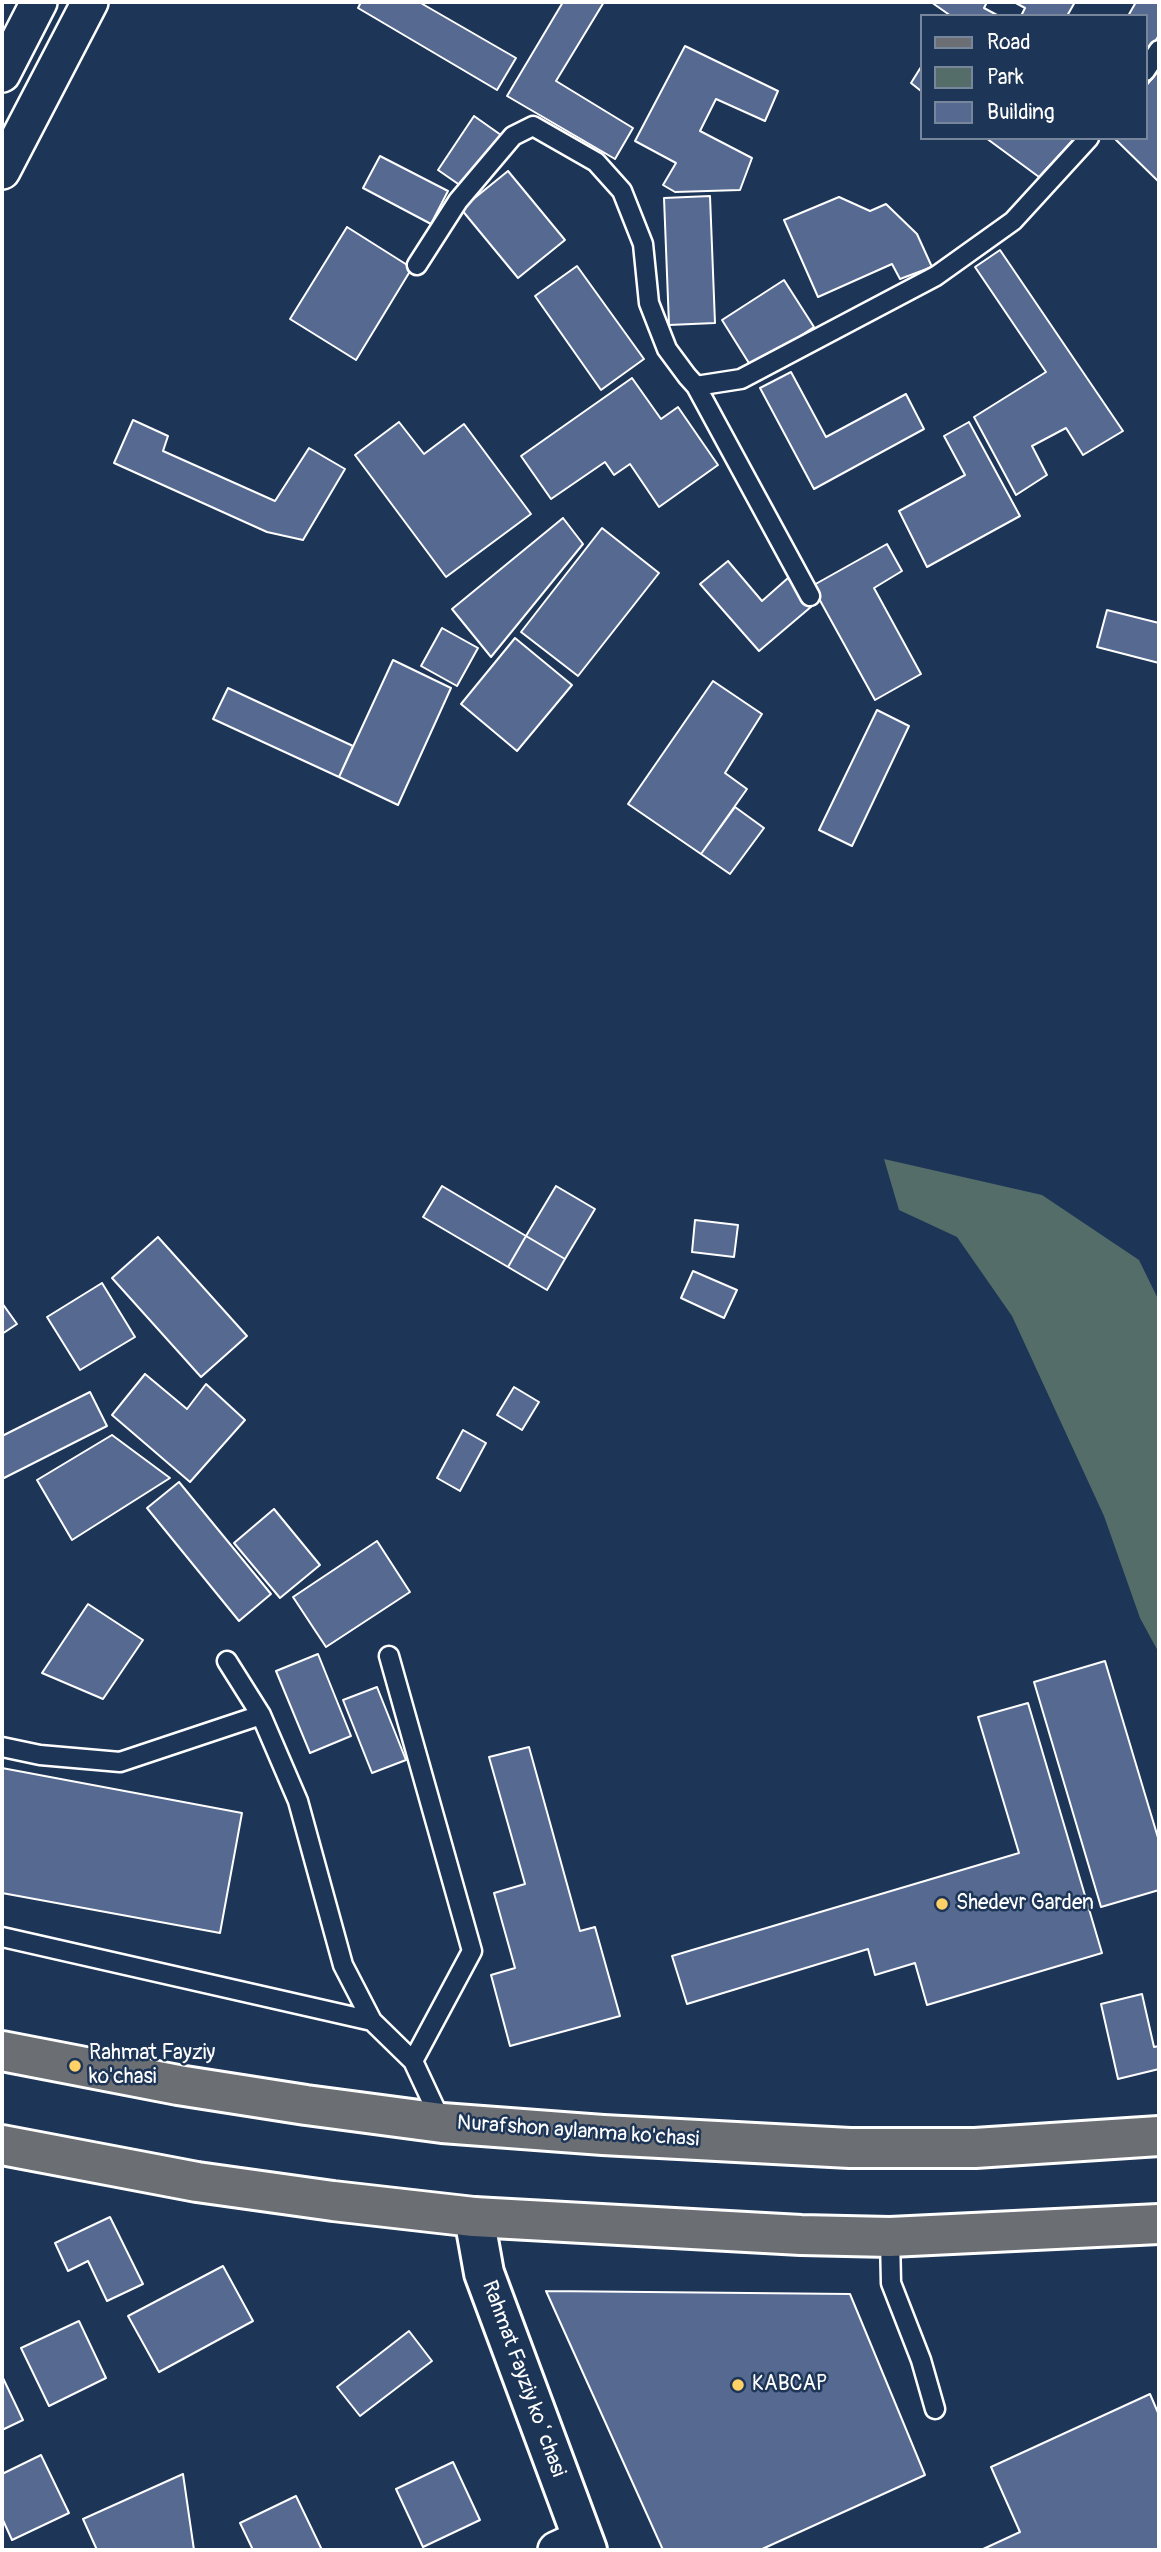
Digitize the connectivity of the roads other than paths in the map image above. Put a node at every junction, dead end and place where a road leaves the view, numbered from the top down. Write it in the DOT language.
graph roads {
  1 [pos="40,2"];
  2 [pos="90,2"];
  3 [pos="1159,50"];
  4 [pos="1147,68"];
  5 [pos="2,74"];
  6 [pos="1087,140"];
  7 [pos="2,171"];
  8 [pos="417,264"];
  9 [pos="696,386"];
  10 [pos="810,596"];
  11 [pos="389,1656"];
  12 [pos="227,1661"];
  13 [pos="261,1715"];
  14 [pos="2,1747"];
  15 [pos="2,1937"];
  16 [pos="372,2021"];
  17 [pos="2,2051"];
  18 [pos="413,2061"];
  19 [pos="442,2123"];
  20 [pos="1159,2136"];
  21 [pos="2,2145"];
  22 [pos="474,2217"];
  23 [pos="1159,2224"];
  24 [pos="890,2237"];
  25 [pos="935,2409"];
  26 [pos="575,2546"];
  1 -- 5 [label="street"];
  2 -- 7 [label="street"];
  3 -- 4 [label="lane"];
  6 -- 9 [label="lane"];
  8 -- 9 [label="lane"];
  9 -- 10 [label="lane"];
  11 -- 18 [label="lane"];
  12 -- 13 [label="lane"];
  13 -- 14 [label="lane"];
  13 -- 16 [label="lane"];
  15 -- 16 [label="lane"];
  16 -- 18 [label="lane"];
  17 -- 19 [label="main road, Nurafshon aylanma ko'chasi"];
  18 -- 19 [label="lane"];
  19 -- 20 [label="main road, Nurafshon aylanma ko'chasi"];
  21 -- 22 [label="main road"];
  22 -- 24 [label="main road"];
  22 -- 26 [label="street, Rahmat Fayziy koʻchasi"];
  23 -- 24 [label="main road"];
  24 -- 25 [label="lane"];
}
